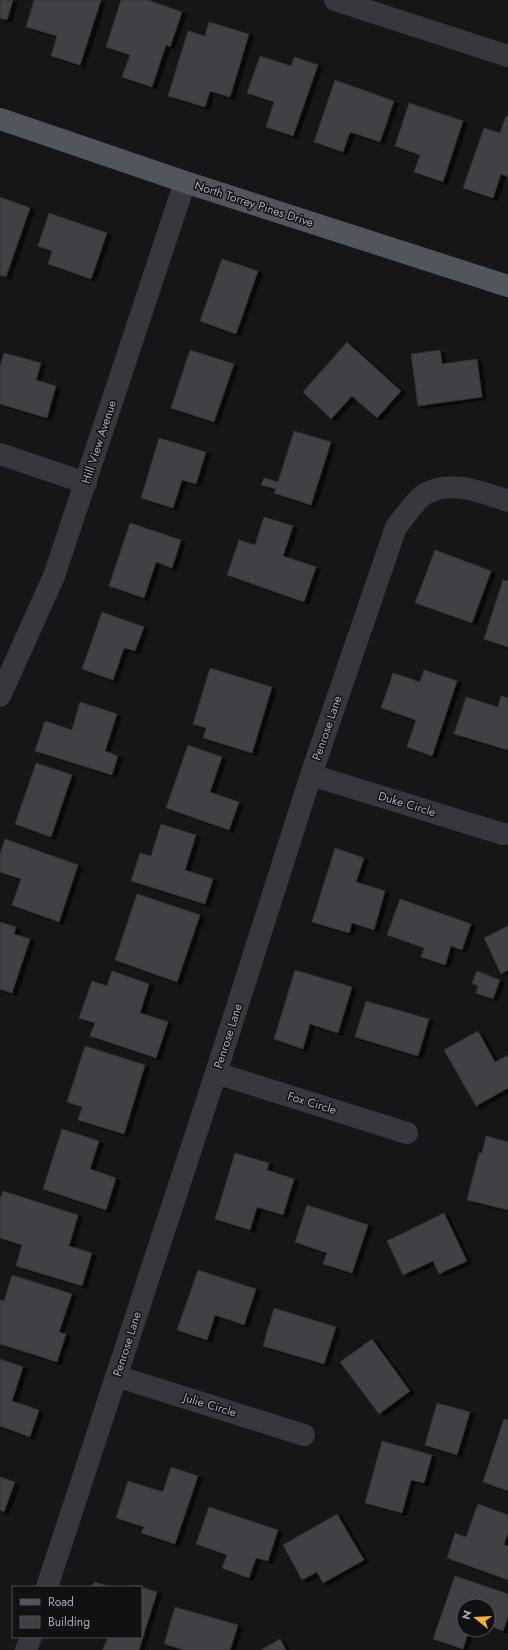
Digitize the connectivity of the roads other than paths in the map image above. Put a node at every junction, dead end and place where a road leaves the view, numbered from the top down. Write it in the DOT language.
graph roads {
  1 [pos="335,0"];
  2 [pos="508,56"];
  3 [pos="0,119"];
  4 [pos="185,182"];
  5 [pos="508,286"];
  6 [pos="0,454"];
  7 [pos="86,483"];
  8 [pos="508,501"];
  9 [pos="0,696"];
  10 [pos="311,775"];
  11 [pos="503,834"];
  12 [pos="216,1073"];
  13 [pos="407,1133"];
  14 [pos="116,1376"];
  15 [pos="304,1435"];
  16 [pos="47,1586"];
  17 [pos="31,1638"];
  18 [pos="26,1650"];
  1 -- 2 [label="street"];
  3 -- 4 [label="main road, North Torrey Pines Drive"];
  4 -- 5 [label="main road, North Torrey Pines Drive"];
  4 -- 7 [label="street, Hill View Avenue"];
  6 -- 7 [label="street"];
  7 -- 9 [label="street, Hill View Avenue"];
  8 -- 10 [label="street, Penrose Lane"];
  10 -- 11 [label="street, Duke Circle"];
  10 -- 12 [label="street, Penrose Lane"];
  12 -- 13 [label="street, Fox Circle"];
  12 -- 14 [label="street, Penrose Lane"];
  14 -- 15 [label="street, Julie Circle"];
  14 -- 16 [label="street, Penrose Lane"];
  17 -- 18 [label="street"];
}
